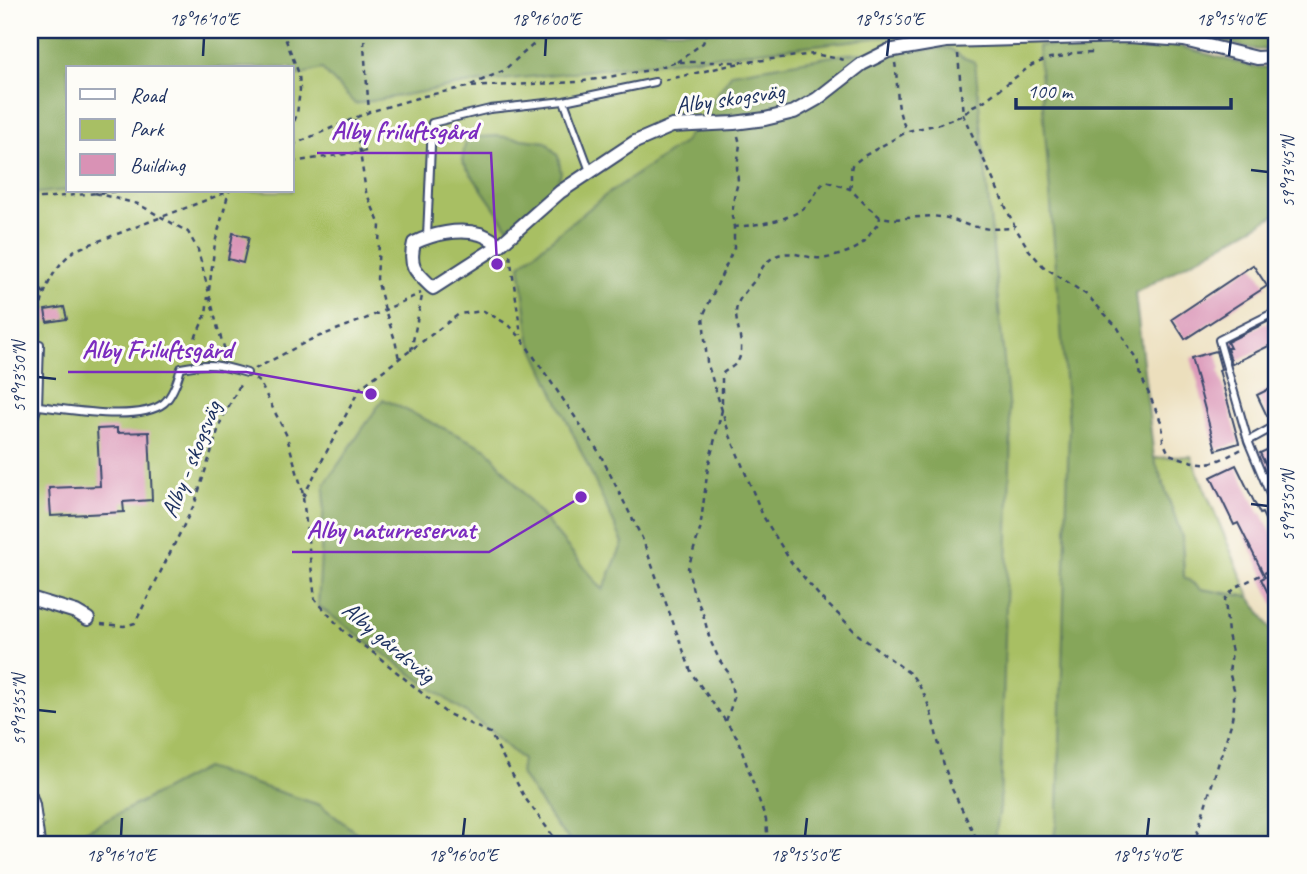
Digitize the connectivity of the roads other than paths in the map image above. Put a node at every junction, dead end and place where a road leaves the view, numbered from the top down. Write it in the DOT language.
graph roads {
  1 [pos="1277,57"];
  2 [pos="655,82"];
  3 [pos="564,101"];
  4 [pos="590,171"];
  5 [pos="427,236"];
  6 [pos="504,242"];
  7 [pos="1277,311"];
  8 [pos="40,344"];
  9 [pos="247,373"];
  10 [pos="30,404"];
  11 [pos="38,406"];
  12 [pos="1277,425"];
  13 [pos="30,430"];
  14 [pos="1248,441"];
  15 [pos="30,456"];
  16 [pos="1277,511"];
  17 [pos="30,548"];
  18 [pos="30,598"];
  19 [pos="88,620"];
  20 [pos="30,796"];
  21 [pos="38,844"];
  1 -- 4 [label="street, Alby skogsväg"];
  2 -- 3 [label="lane"];
  3 -- 4 [label="lane"];
  3 -- 5 [label="lane"];
  4 -- 6 [label="street, Alby skogsväg"];
  5 -- 6 [label="street"];
  5 -- 6 [label="street, Alby skogsväg"];
  7 -- 14 [label="lane"];
  8 -- 11 [label="lane"];
  9 -- 11 [label="lane"];
  10 -- 11 [label="lane"];
  11 -- 13 [label="lane"];
  12 -- 14 [label="lane"];
  14 -- 16 [label="lane"];
  15 -- 17 [label="lane"];
  18 -- 19 [label="street"];
  20 -- 21 [label="street"];
}
